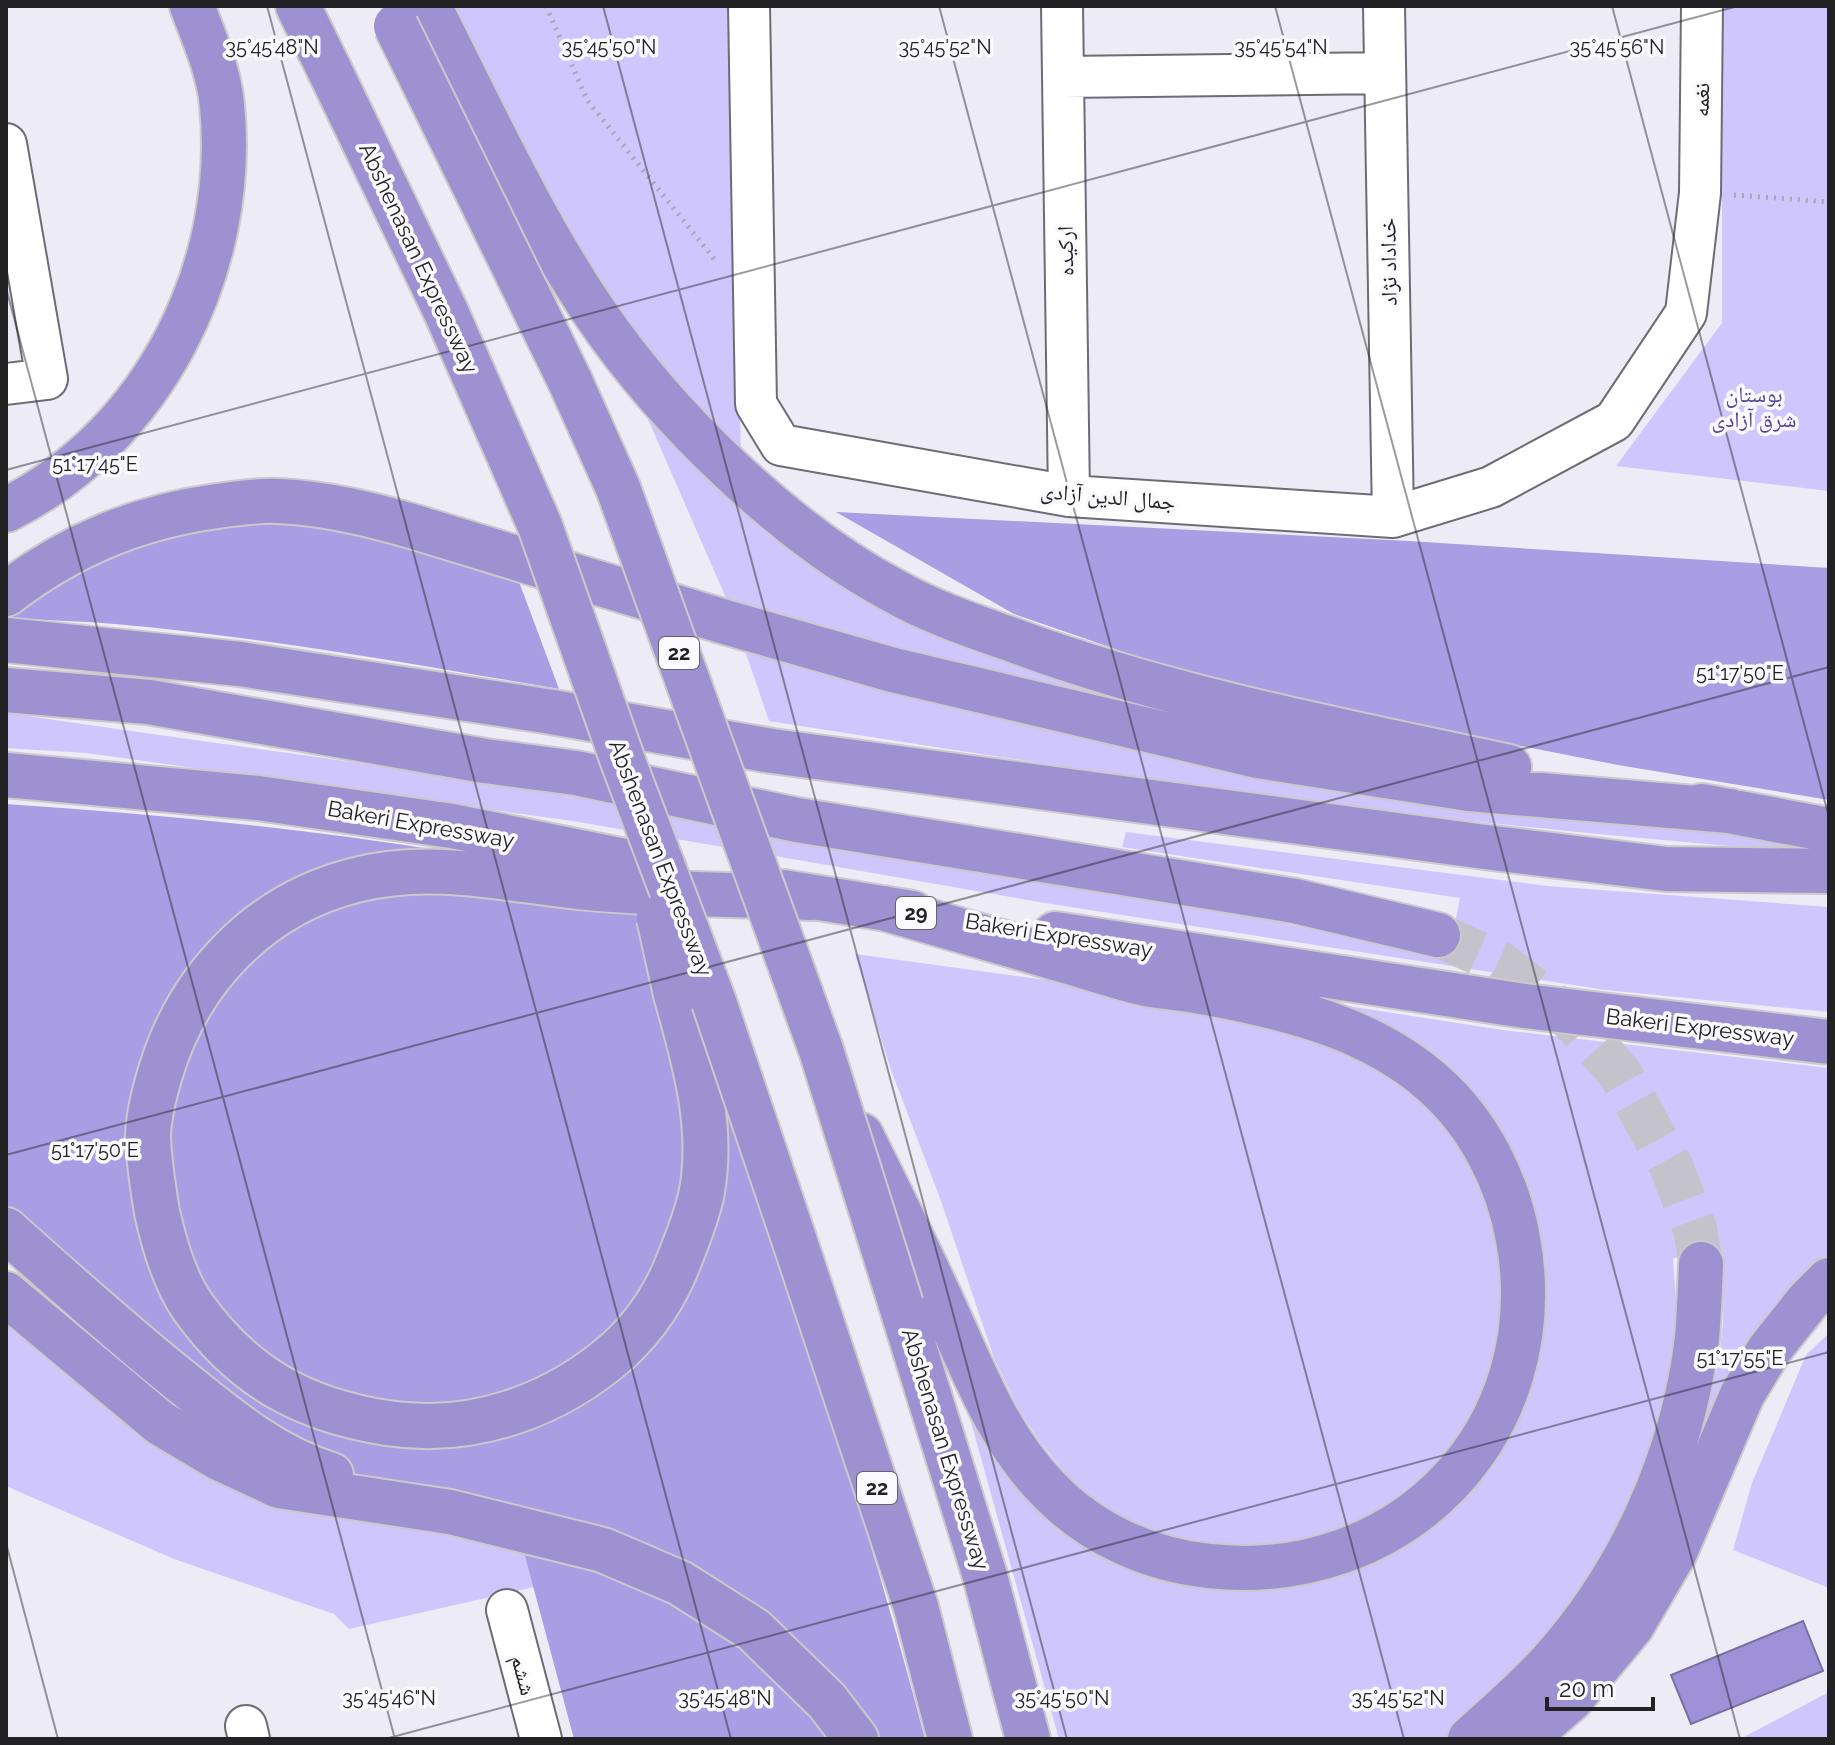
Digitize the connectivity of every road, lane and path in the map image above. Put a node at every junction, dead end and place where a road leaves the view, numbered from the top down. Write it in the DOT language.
graph roads {
  1 [pos="192,6"];
  2 [pos="298,6"];
  3 [pos="546,6"];
  4 [pos="749,6"];
  5 [pos="1062,6"];
  6 [pos="1384,6"];
  7 [pos="1702,6"];
  8 [pos="404,13"];
  9 [pos="1385,73"];
  10 [pos="1063,77"];
  11 [pos="6,144"];
  12 [pos="1700,193"];
  13 [pos="1829,202"];
  14 [pos="754,294"];
  15 [pos="6,384"];
  16 [pos="1069,496"];
  17 [pos="6,510"];
  18 [pos="1393,517"];
  19 [pos="6,594"];
  20 [pos="6,640"];
  21 [pos="6,690"];
  22 [pos="624,764"];
  23 [pos="6,775"];
  24 [pos="1730,811"];
  25 [pos="1829,830"];
  26 [pos="1829,871"];
  27 [pos="811,898"];
  28 [pos="883,908"];
  29 [pos="1438,935"];
  30 [pos="1829,1042"];
  31 [pos="821,1050"];
  32 [pos="6,1230"];
  33 [pos="1701,1264"];
  34 [pos="1829,1280"];
  35 [pos="6,1294"];
  36 [pos="450,1512"];
  37 [pos="507,1610"];
  38 [pos="541,1739"];
  39 [pos="856,1739"];
  40 [pos="950,1739"];
  41 [pos="1028,1739"];
  42 [pos="1470,1739"];
  43 [pos="1525,1739"];
  1 -- 17 [label="highway"];
  2 -- 22 [label="highway, Abshenasan Expressway / 22, bridge"];
  3 -- 14 [label="path"];
  4 -- 14 [label="street, جمال الدین آزادی"];
  5 -- 10 [label="street, ارکیده"];
  6 -- 9 [label="street, خداداد نژاد"];
  7 -- 12 [label="street, نغمه"];
  8 -- 24 [label="highway"];
  8 -- 31 [label="highway, Abshenasan Expressway / 22, bridge"];
  9 -- 10 [label="street"];
  9 -- 18 [label="street, خداداد نژاد"];
  10 -- 16 [label="street, ارکیده"];
  11 -- 15 [label="street"];
  12 -- 13 [label="path"];
  12 -- 18 [label="street, جمال الدین آزادی"];
  14 -- 16 [label="street, جمال الدین آزادی"];
  16 -- 18 [label="street, جمال الدین آزادی"];
  19 -- 24 [label="highway"];
  20 -- 26 [label="highway"];
  21 -- 29 [label="highway"];
  22 -- 27 [label="highway, bridge"];
  22 -- 40 [label="highway, Abshenasan Expressway / 22, bridge"];
  23 -- 27 [label="highway, Bakeri Expressway / 29"];
  24 -- 25 [label="highway"];
  27 -- 28 [label="highway, Bakeri Expressway / 29"];
  28 -- 30 [label="highway, Bakeri Expressway / 29"];
  28 -- 31 [label="highway"];
  31 -- 41 [label="highway, Abshenasan Expressway / 22, bridge"];
  32 -- 36 [label="highway"];
  33 -- 42 [label="highway"];
  34 -- 43 [label="highway"];
  35 -- 36 [label="highway"];
  36 -- 39 [label="highway"];
  37 -- 38 [label="street, ششم"];
}
